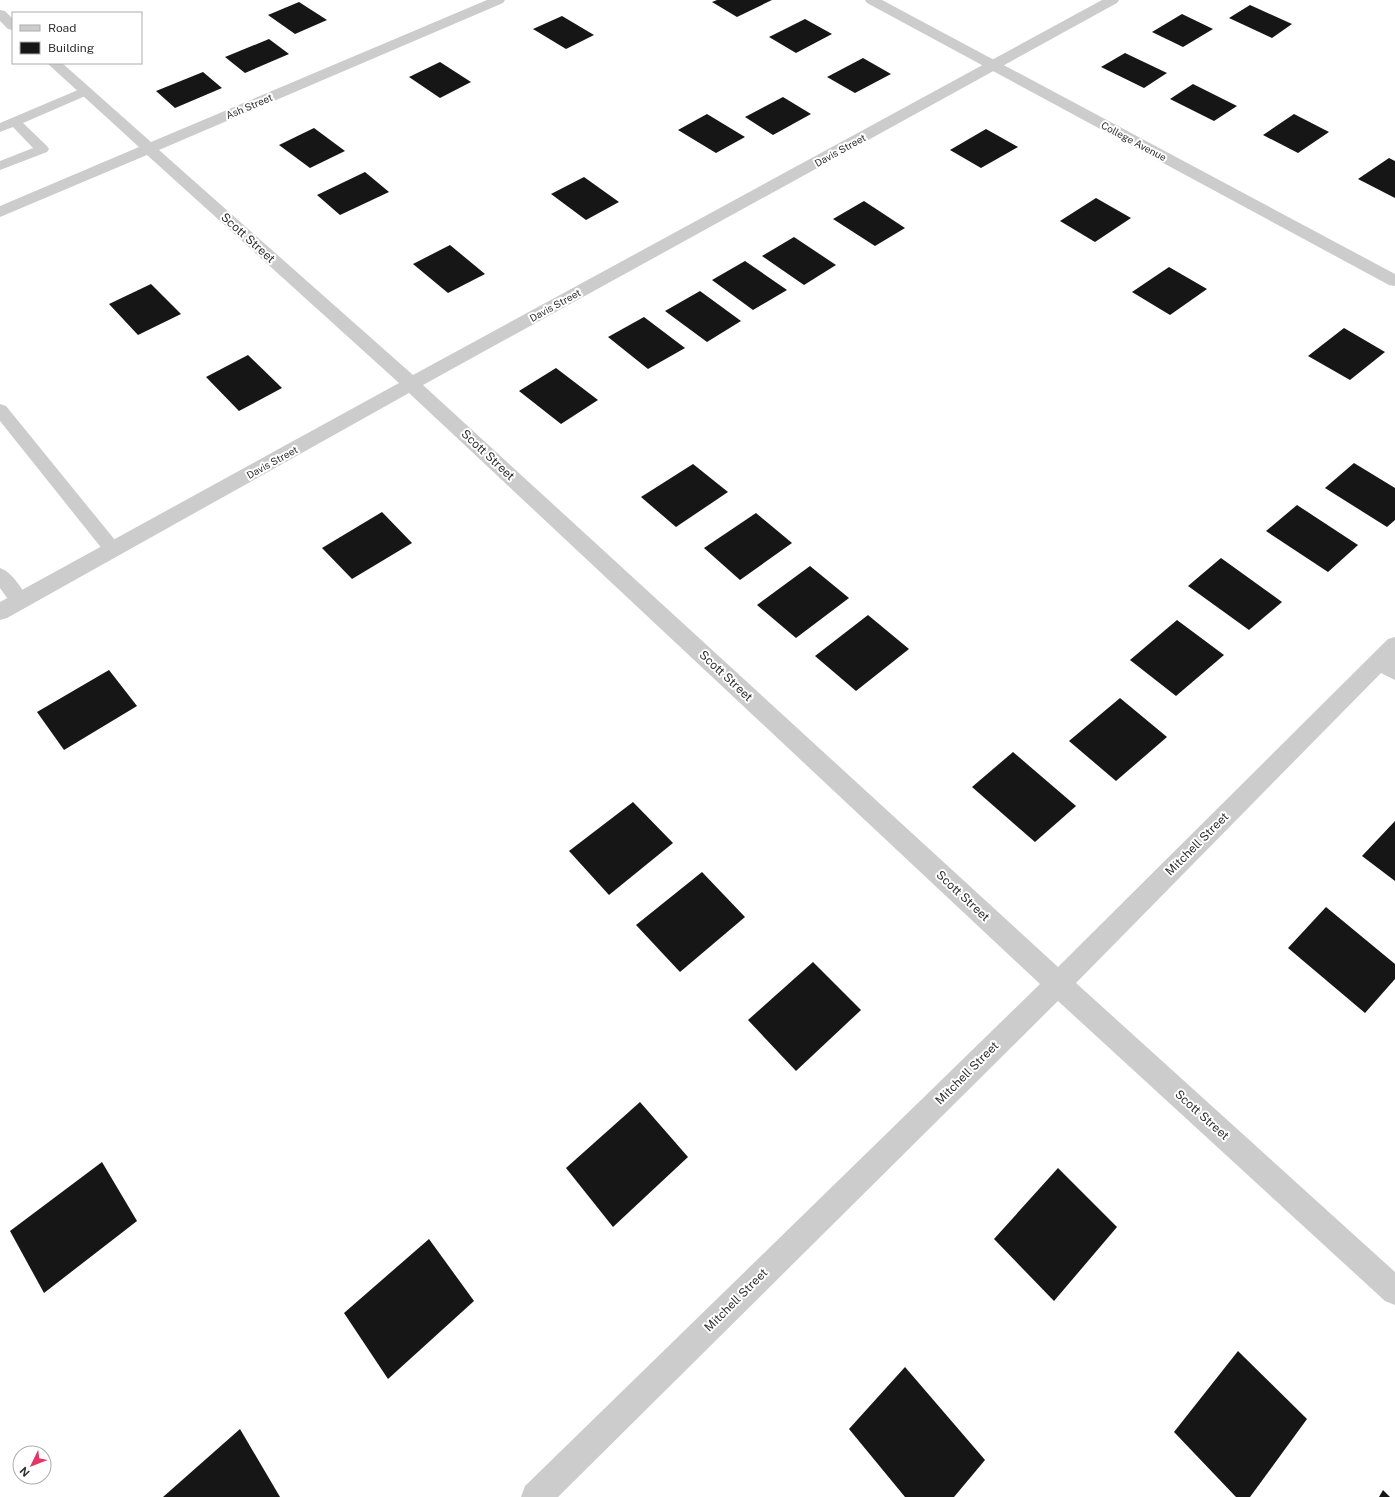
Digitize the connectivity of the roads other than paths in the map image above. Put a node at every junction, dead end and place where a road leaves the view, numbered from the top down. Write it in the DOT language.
graph roads {
  1 [pos="498,0"];
  2 [pos="872,0"];
  3 [pos="1112,0"];
  4 [pos="0,14"];
  5 [pos="12,25"];
  6 [pos="55,64"];
  7 [pos="994,66"];
  8 [pos="85,91"];
  9 [pos="14,121"];
  10 [pos="0,128"];
  11 [pos="149,148"];
  12 [pos="0,166"];
  13 [pos="0,212"];
  14 [pos="1395,281"];
  15 [pos="411,384"];
  16 [pos="0,410"];
  17 [pos="113,550"];
  18 [pos="0,575"];
  19 [pos="20,601"];
  20 [pos="0,612"];
  21 [pos="1390,659"];
  22 [pos="1058,984"];
  23 [pos="1395,1291"];
  24 [pos="536,1497"];
  1 -- 11 [label="street, Ash Street"];
  2 -- 7 [label="street, College Avenue"];
  3 -- 7 [label="street, Davis Street"];
  4 -- 5 [label="street"];
  6 -- 8 [label="street, Scott Street"];
  7 -- 14 [label="street, College Avenue"];
  7 -- 15 [label="street, Davis Street"];
  8 -- 9 [label="lane"];
  8 -- 11 [label="street, Scott Street"];
  9 -- 10 [label="lane"];
  9 -- 12 [label="lane"];
  11 -- 13 [label="street, Ash Street"];
  11 -- 15 [label="street, Scott Street"];
  15 -- 17 [label="street, Davis Street"];
  15 -- 22 [label="street, Scott Street"];
  16 -- 17 [label="lane"];
  17 -- 19 [label="street, Davis Street"];
  18 -- 19 [label="lane"];
  19 -- 20 [label="street, Davis Street"];
  21 -- 22 [label="street, Mitchell Street"];
  22 -- 23 [label="street, Scott Street"];
  22 -- 24 [label="street, Mitchell Street"];
}
